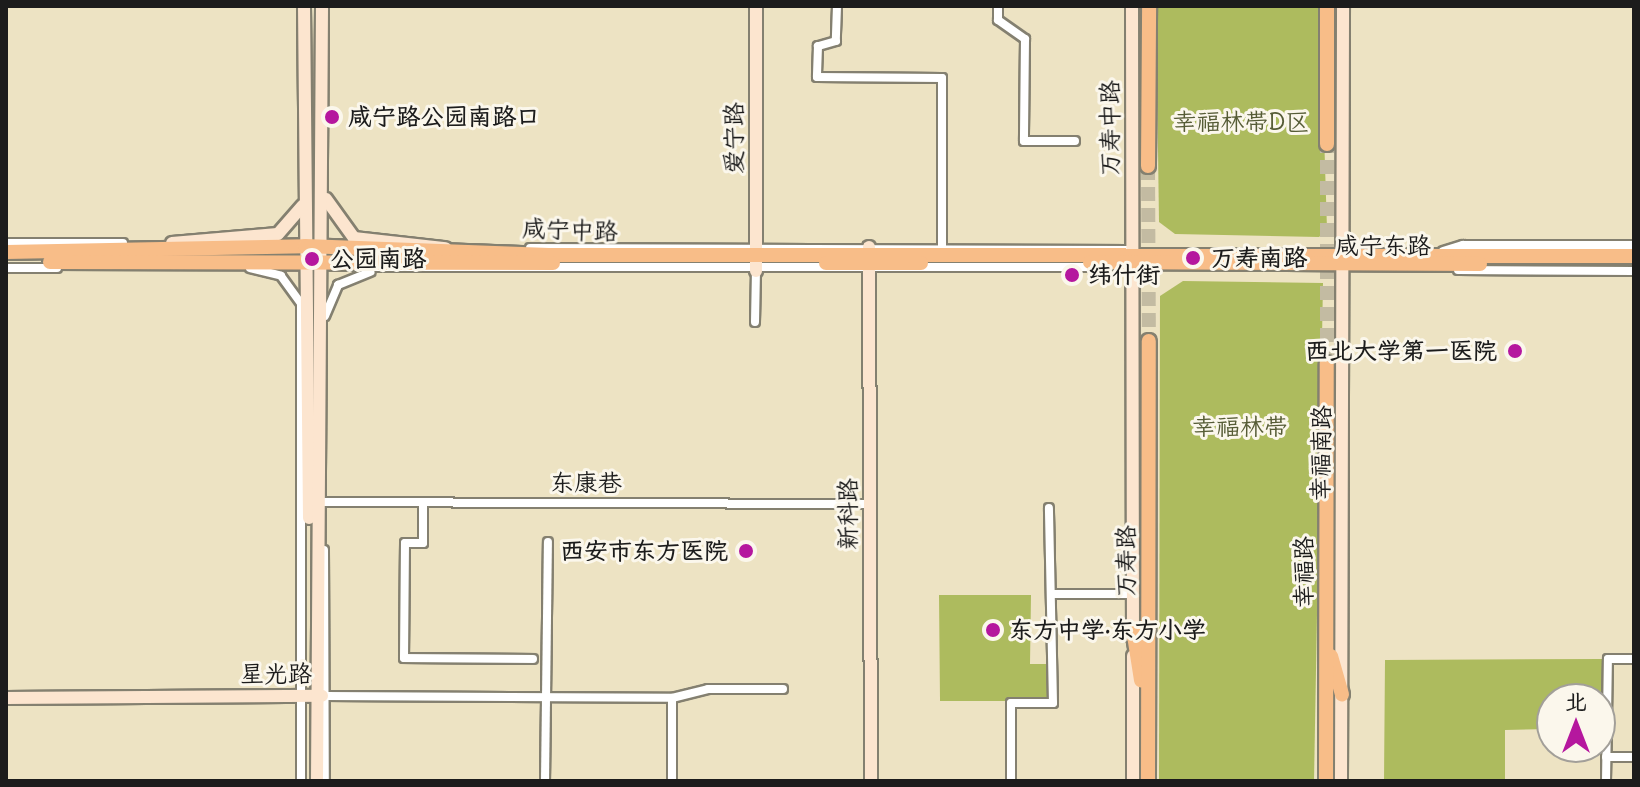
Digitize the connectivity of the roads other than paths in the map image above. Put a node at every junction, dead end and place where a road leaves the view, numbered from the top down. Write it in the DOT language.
graph roads {
  1 [pos="304,6"];
  2 [pos="322,6"];
  3 [pos="756,6"];
  4 [pos="837,6"];
  5 [pos="998,6"];
  6 [pos="1132,6"];
  7 [pos="1149,6"];
  8 [pos="1327,6"];
  9 [pos="1343,6"];
  10 [pos="1075,141"];
  11 [pos="1327,144"];
  12 [pos="1148,166"];
  13 [pos="322,184"];
  14 [pos="303,199"];
  15 [pos="6,243"];
  16 [pos="169,243"];
  17 [pos="1634,245"];
  18 [pos="305,246"];
  19 [pos="199,247"];
  20 [pos="942,247"];
  21 [pos="452,249"];
  22 [pos="323,250"];
  23 [pos="1346,251"];
  24 [pos="1443,251"];
  25 [pos="6,252"];
  26 [pos="1634,256"];
  27 [pos="756,258"];
  28 [pos="869,258"];
  29 [pos="1127,260"];
  30 [pos="6,261"];
  31 [pos="1634,263"];
  32 [pos="232,264"];
  33 [pos="313,265"];
  34 [pos="356,266"];
  35 [pos="6,268"];
  36 [pos="1445,268"];
  37 [pos="1347,269"];
  38 [pos="1634,271"];
  39 [pos="371,272"];
  40 [pos="755,322"];
  41 [pos="1149,341"];
  42 [pos="1327,363"];
  43 [pos="313,502"];
  44 [pos="423,502"];
  45 [pos="870,504"];
  46 [pos="1049,508"];
  47 [pos="548,542"];
  48 [pos="1051,594"];
  49 [pos="1133,594"];
  50 [pos="1133,629"];
  51 [pos="1326,639"];
  52 [pos="533,659"];
  53 [pos="1634,659"];
  54 [pos="1608,683"];
  55 [pos="783,689"];
  56 [pos="1342,694"];
  57 [pos="313,696"];
  58 [pos="6,698"];
  59 [pos="672,698"];
  60 [pos="546,699"];
  61 [pos="1148,723"];
  62 [pos="301,781"];
  63 [pos="309,781"];
  64 [pos="317,781"];
  65 [pos="325,781"];
  66 [pos="545,781"];
  67 [pos="672,781"];
  68 [pos="871,781"];
  69 [pos="1011,781"];
  70 [pos="1133,781"];
  71 [pos="1148,781"];
  72 [pos="1326,781"];
  73 [pos="1341,781"];
  1 -- 14 [label="main road"];
  2 -- 13 [label="main road"];
  3 -- 27 [label="main road, 爱宁路"];
  4 -- 20 [label="street"];
  5 -- 10 [label="street"];
  6 -- 29 [label="main road, 万寿中路"];
  7 -- 12 [label="main road"];
  8 -- 11 [label="main road"];
  9 -- 23 [label="main road, 幸福南路"];
  13 -- 21 [label="main road"];
  13 -- 22 [label="main road"];
  14 -- 16 [label="main road"];
  14 -- 18 [label="main road"];
  15 -- 16 [label="street"];
  16 -- 19 [label="street"];
  17 -- 24 [label="street"];
  18 -- 19 [label="main road, 咸宁中路"];
  18 -- 22 [label="main road, 咸宁中路"];
  18 -- 33 [label="main road"];
  19 -- 25 [label="main road, 咸宁中路"];
  20 -- 28 [label="street"];
  20 -- 29 [label="street"];
  21 -- 22 [label="main road, 咸宁中路"];
  21 -- 27 [label="main road, 咸宁中路"];
  22 -- 33 [label="main road"];
  23 -- 24 [label="main road, 咸宁东路"];
  23 -- 29 [label="main road, 咸宁东路"];
  23 -- 37 [label="main road, 幸福南路"];
  24 -- 26 [label="main road, 咸宁东路"];
  27 -- 28 [label="main road, 咸宁中路"];
  27 -- 34 [label="main road, 咸宁中路"];
  27 -- 39 [label="street"];
  27 -- 40 [label="street"];
  28 -- 29 [label="main road, 咸宁中路"];
  28 -- 29 [label="main road, 咸宁中路"];
  28 -- 45 [label="main road, 新科路"];
  29 -- 37 [label="main road, 咸宁东路"];
  29 -- 49 [label="main road"];
  30 -- 32 [label="main road, 咸宁中路"];
  31 -- 36 [label="main road, 咸宁东路"];
  32 -- 33 [label="main road, 咸宁中路"];
  32 -- 35 [label="street"];
  32 -- 43 [label="street"];
  33 -- 34 [label="main road, 咸宁中路"];
  33 -- 43 [label="main road"];
  34 -- 39 [label="street"];
  36 -- 37 [label="main road, 咸宁东路"];
  36 -- 38 [label="street"];
  37 -- 56 [label="main road, 幸福南路"];
  39 -- 43 [label="street"];
  41 -- 61 [label="main road, 万寿路"];
  42 -- 51 [label="main road, 幸福路"];
  43 -- 44 [label="street, 东康巷"];
  43 -- 57 [label="main road"];
  44 -- 45 [label="street, 东康巷"];
  44 -- 52 [label="street"];
  45 -- 68 [label="main road, 新科路"];
  46 -- 48 [label="street"];
  47 -- 60 [label="street"];
  48 -- 49 [label="street"];
  48 -- 69 [label="street"];
  49 -- 50 [label="main road"];
  50 -- 61 [label="main road"];
  50 -- 70 [label="main road"];
  51 -- 56 [label="main road"];
  51 -- 72 [label="main road, 幸福路"];
  53 -- 54 [label="street"];
  55 -- 59 [label="street, 星光路"];
  56 -- 73 [label="main road, 幸福南路"];
  57 -- 58 [label="main road, 星光路"];
  57 -- 60 [label="street, 星光路"];
  57 -- 62 [label="street"];
  57 -- 63 [label="main road"];
  57 -- 64 [label="main road"];
  57 -- 65 [label="street"];
  59 -- 60 [label="street, 星光路"];
  59 -- 67 [label="street"];
  60 -- 66 [label="street"];
  61 -- 71 [label="main road, 万寿路"];
}
